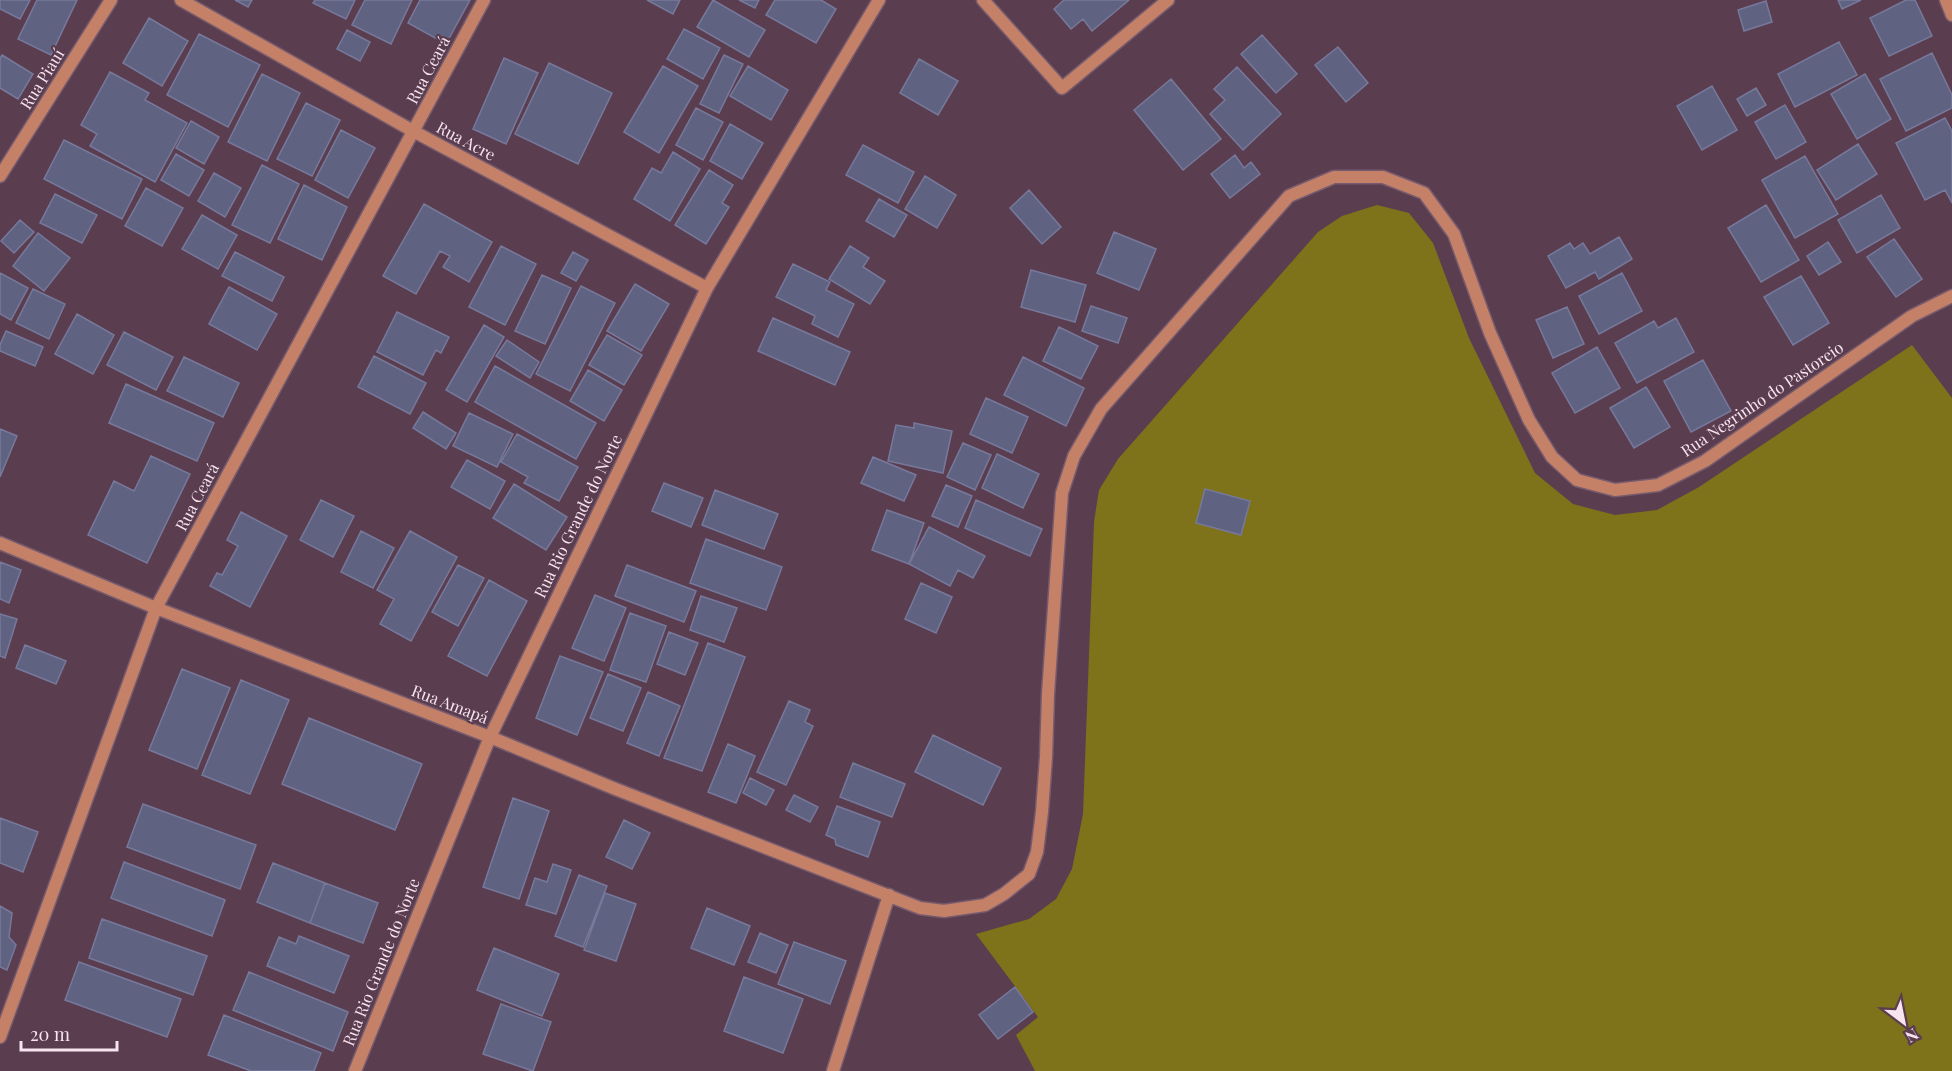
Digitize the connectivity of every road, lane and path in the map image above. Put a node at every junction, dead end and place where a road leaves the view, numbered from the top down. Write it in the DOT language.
graph roads {
  1 [pos="111,0"];
  2 [pos="181,0"];
  3 [pos="484,0"];
  4 [pos="879,0"];
  5 [pos="983,0"];
  6 [pos="1168,0"];
  7 [pos="1946,0"];
  8 [pos="1952,15"];
  9 [pos="413,131"];
  10 [pos="0,176"];
  11 [pos="707,288"];
  12 [pos="1952,296"];
  13 [pos="0,543"];
  14 [pos="156,608"];
  15 [pos="490,737"];
  16 [pos="889,895"];
  17 [pos="0,1037"];
  18 [pos="355,1071"];
  19 [pos="832,1071"];
  1 -- 10 [label="street, Rua Piauí"];
  2 -- 9 [label="street, Rua Acre"];
  3 -- 9 [label="street, Rua Ceará"];
  4 -- 11 [label="street, Rua Rio Grande do Norte"];
  5 -- 6 [label="street"];
  7 -- 8 [label="street"];
  9 -- 11 [label="street, Rua Acre"];
  9 -- 14 [label="street, Rua Ceará"];
  11 -- 15 [label="street, Rua Rio Grande do Norte"];
  12 -- 16 [label="street, Rua Negrinho do Pastoreio"];
  13 -- 14 [label="street, Rua Amapá"];
  14 -- 15 [label="street, Rua Amapá"];
  14 -- 17 [label="street, Rua Ceará"];
  15 -- 16 [label="street, Rua Amapá"];
  15 -- 18 [label="street, Rua Rio Grande do Norte"];
  16 -- 19 [label="street"];
}
